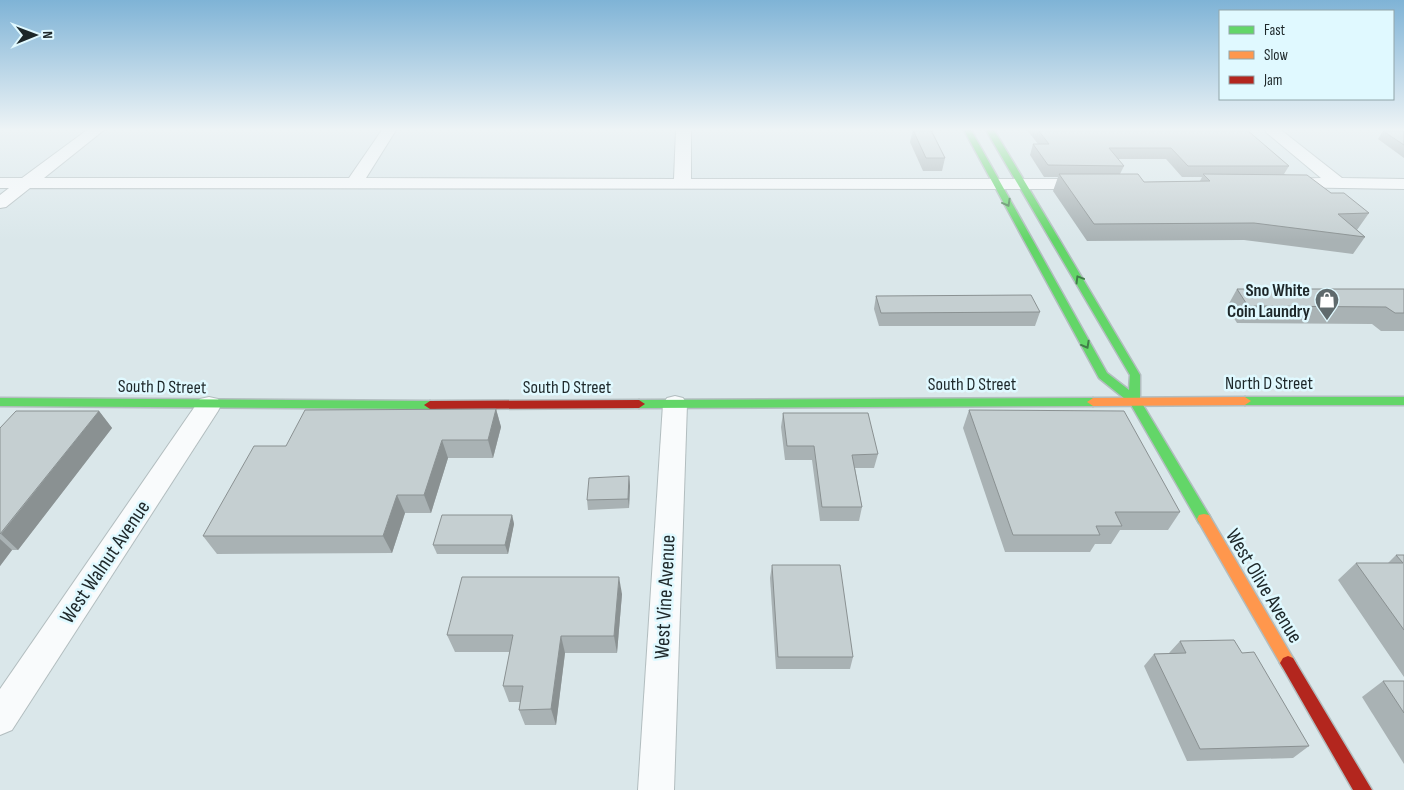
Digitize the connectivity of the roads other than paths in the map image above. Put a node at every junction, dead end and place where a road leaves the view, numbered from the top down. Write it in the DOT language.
graph roads {
  1 [pos="47,167"];
  2 [pos="365,167"];
  3 [pos="683,167"];
  4 [pos="996,167"];
  5 [pos="1004,167"];
  6 [pos="1317,167"];
  7 [pos="0,183"];
  8 [pos="26,183"];
  9 [pos="682,183"];
  10 [pos="1268,183"];
  11 [pos="1337,183"];
  12 [pos="354,184"];
  13 [pos="1010,184"];
  14 [pos="1101,184"];
  15 [pos="1404,184"];
  16 [pos="0,203"];
  17 [pos="1134,400"];
  18 [pos="1404,401"];
  19 [pos="0,402"];
  20 [pos="675,404"];
  21 [pos="209,405"];
  22 [pos="0,718"];
  23 [pos="656,790"];
  24 [pos="1363,790"];
  1 -- 8 [label="street"];
  2 -- 12 [label="street"];
  3 -- 9 [label="street"];
  4 -- 13 [label="main road, West Olive Avenue"];
  5 -- 13 [label="main road, West Olive Avenue"];
  6 -- 11 [label="street"];
  7 -- 8 [label="street"];
  8 -- 12 [label="street"];
  8 -- 16 [label="street"];
  9 -- 12 [label="street"];
  9 -- 13 [label="street"];
  10 -- 11 [label="street"];
  11 -- 15 [label="street"];
  13 -- 14 [label="street"];
  13 -- 17 [label="main road, West Olive Avenue, one-way"];
  17 -- 13 [label="main road, West Olive Avenue, one-way"];
  17 -- 18 [label="main road, North D Street"];
  17 -- 20 [label="main road, South D Street"];
  17 -- 24 [label="main road, West Olive Avenue"];
  19 -- 21 [label="main road, South D Street"];
  20 -- 21 [label="main road, South D Street"];
  20 -- 23 [label="street, West Vine Avenue"];
  21 -- 22 [label="street, West Walnut Avenue"];
}
